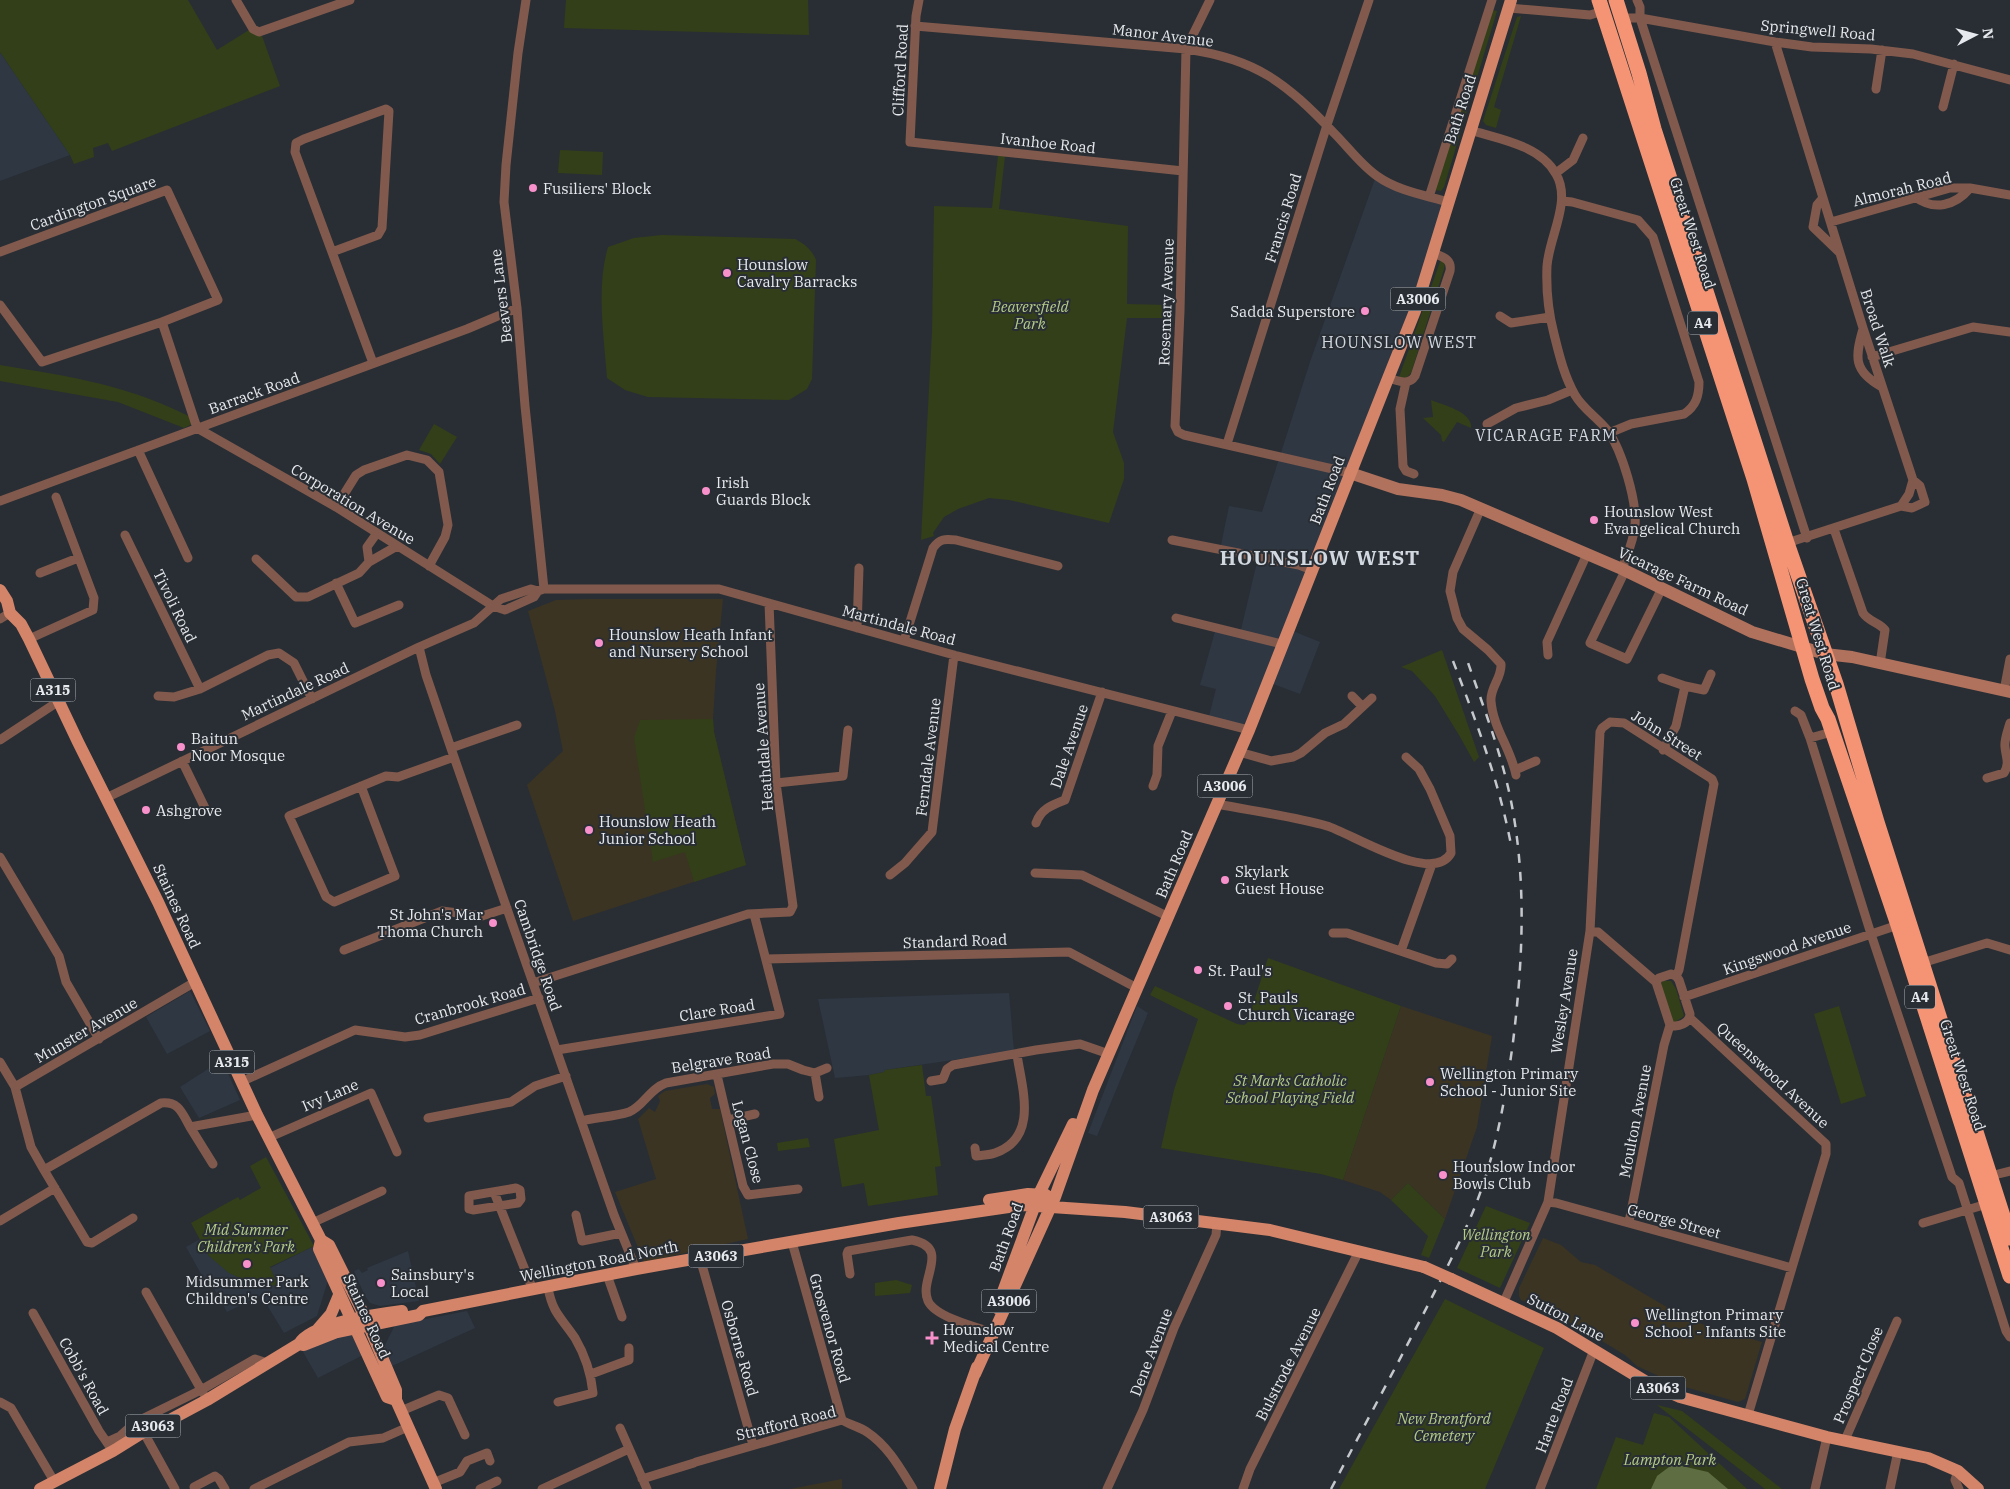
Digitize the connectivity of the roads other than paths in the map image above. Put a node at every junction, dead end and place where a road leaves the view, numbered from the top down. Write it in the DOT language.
graph roads {
  1 [pos="236,0"];
  2 [pos="350,0"];
  3 [pos="526,0"];
  4 [pos="919,0"];
  5 [pos="1210,0"];
  6 [pos="1369,0"];
  7 [pos="1492,0"];
  8 [pos="1616,0"];
  9 [pos="1637,0"];
  10 [pos="1510,4"];
  11 [pos="1601,6"];
  12 [pos="1640,18"];
  13 [pos="1622,21"];
  14 [pos="915,26"];
  15 [pos="1775,42"];
  16 [pos="1186,49"];
  17 [pos="1882,50"];
  18 [pos="1954,64"];
  19 [pos="2010,80"];
  20 [pos="1876,89"];
  21 [pos="1943,107"];
  22 [pos="1327,125"];
  23 [pos="1470,130"];
  24 [pos="1583,138"];
  25 [pos="910,142"];
  26 [pos="1183,171"];
  27 [pos="1556,173"];
  28 [pos="1970,188"];
  29 [pos="2010,195"];
  30 [pos="1428,197"];
  31 [pos="1915,197"];
  32 [pos="1823,198"];
  33 [pos="1562,201"];
  34 [pos="1448,202"];
  35 [pos="1831,222"];
  36 [pos="0,252"];
  37 [pos="332,252"];
  38 [pos="1840,252"];
  39 [pos="1436,254"];
  40 [pos="0,305"];
  41 [pos="517,308"];
  42 [pos="1500,316"];
  43 [pos="1550,317"];
  44 [pos="162,322"];
  45 [pos="1863,328"];
  46 [pos="2010,332"];
  47 [pos="1872,356"];
  48 [pos="373,363"];
  49 [pos="1388,378"];
  50 [pos="1406,382"];
  51 [pos="1882,386"];
  52 [pos="1572,390"];
  53 [pos="1487,424"];
  54 [pos="197,428"];
  55 [pos="1609,433"];
  56 [pos="1227,444"];
  57 [pos="138,450"];
  58 [pos="1350,473"];
  59 [pos="1414,474"];
  60 [pos="1913,480"];
  61 [pos="56,497"];
  62 [pos="0,501"];
  63 [pos="1901,506"];
  64 [pos="336,507"];
  65 [pos="1482,508"];
  66 [pos="1834,529"];
  67 [pos="377,533"];
  68 [pos="125,535"];
  69 [pos="1807,538"];
  70 [pos="1172,540"];
  71 [pos="1787,543"];
  72 [pos="397,546"];
  73 [pos="1586,554"];
  74 [pos="78,558"];
  75 [pos="188,558"];
  76 [pos="256,559"];
  77 [pos="369,562"];
  78 [pos="429,566"];
  79 [pos="1058,566"];
  80 [pos="859,568"];
  81 [pos="1312,570"];
  82 [pos="1623,570"];
  83 [pos="40,572"];
  84 [pos="336,584"];
  85 [pos="1662,588"];
  86 [pos="0,590"];
  87 [pos="541,590"];
  88 [pos="769,603"];
  89 [pos="399,606"];
  90 [pos="493,606"];
  91 [pos="5,616"];
  92 [pos="1176,618"];
  93 [pos="857,628"];
  94 [pos="29,639"];
  95 [pos="904,641"];
  96 [pos="1282,644"];
  97 [pos="419,647"];
  98 [pos="1802,647"];
  99 [pos="1826,654"];
  100 [pos="954,655"];
  101 [pos="1548,655"];
  102 [pos="2010,659"];
  103 [pos="1880,664"];
  104 [pos="1711,674"];
  105 [pos="1662,678"];
  106 [pos="1684,686"];
  107 [pos="200,689"];
  108 [pos="1102,692"];
  109 [pos="2007,692"];
  110 [pos="158,696"];
  111 [pos="1352,696"];
  112 [pos="1372,698"];
  113 [pos="312,699"];
  114 [pos="59,701"];
  115 [pos="1362,706"];
  116 [pos="1172,711"];
  117 [pos="1795,711"];
  118 [pos="2010,723"];
  119 [pos="517,724"];
  120 [pos="1606,724"];
  121 [pos="1830,726"];
  122 [pos="848,730"];
  123 [pos="1249,730"];
  124 [pos="1810,738"];
  125 [pos="0,740"];
  126 [pos="1663,750"];
  127 [pos="1239,752"];
  128 [pos="452,753"];
  129 [pos="1406,757"];
  130 [pos="182,761"];
  131 [pos="1536,761"];
  132 [pos="1987,778"];
  133 [pos="776,783"];
  134 [pos="361,786"];
  135 [pos="1153,786"];
  136 [pos="106,798"];
  137 [pos="1217,804"];
  138 [pos="205,808"];
  139 [pos="1036,823"];
  140 [pos="0,857"];
  141 [pos="1432,864"];
  142 [pos="1035,873"];
  143 [pos="890,875"];
  144 [pos="507,908"];
  145 [pos="754,914"];
  146 [pos="1169,917"];
  147 [pos="1898,925"];
  148 [pos="1590,931"];
  149 [pos="1333,933"];
  150 [pos="1871,934"];
  151 [pos="344,950"];
  152 [pos="2010,950"];
  153 [pos="1400,951"];
  154 [pos="766,960"];
  155 [pos="1452,960"];
  156 [pos="1922,963"];
  157 [pos="1676,976"];
  158 [pos="195,982"];
  159 [pos="1656,982"];
  160 [pos="533,983"];
  161 [pos="1137,988"];
  162 [pos="1684,997"];
  163 [pos="539,998"];
  164 [pos="1690,1018"];
  165 [pos="1670,1025"];
  166 [pos="99,1039"];
  167 [pos="557,1050"];
  168 [pos="1109,1054"];
  169 [pos="1016,1055"];
  170 [pos="0,1062"];
  171 [pos="827,1068"];
  172 [pos="815,1073"];
  173 [pos="717,1075"];
  174 [pos="566,1076"];
  175 [pos="931,1081"];
  176 [pos="241,1082"];
  177 [pos="15,1087"];
  178 [pos="1094,1090"];
  179 [pos="819,1097"];
  180 [pos="755,1114"];
  181 [pos="257,1115"];
  182 [pos="428,1118"];
  183 [pos="728,1120"];
  184 [pos="581,1121"];
  185 [pos="190,1127"];
  186 [pos="268,1138"];
  187 [pos="975,1148"];
  188 [pos="396,1152"];
  189 [pos="213,1164"];
  190 [pos="44,1170"];
  191 [pos="2010,1171"];
  192 [pos="1990,1176"];
  193 [pos="55,1188"];
  194 [pos="798,1189"];
  195 [pos="382,1191"];
  196 [pos="494,1192"];
  197 [pos="1045,1201"];
  198 [pos="1548,1202"];
  199 [pos="1987,1204"];
  200 [pos="499,1206"];
  201 [pos="1968,1209"];
  202 [pos="576,1215"];
  203 [pos="134,1218"];
  204 [pos="0,1221"];
  205 [pos="1629,1222"];
  206 [pos="312,1223"];
  207 [pos="1218,1223"];
  208 [pos="1923,1223"];
  209 [pos="621,1233"];
  210 [pos="2010,1238"];
  211 [pos="323,1241"];
  212 [pos="792,1242"];
  213 [pos="1359,1251"];
  214 [pos="700,1258"];
  215 [pos="1792,1268"];
  216 [pos="636,1269"];
  217 [pos="850,1274"];
  218 [pos="607,1275"];
  219 [pos="2010,1276"];
  220 [pos="548,1288"];
  221 [pos="532,1290"];
  222 [pos="146,1292"];
  223 [pos="339,1295"];
  224 [pos="1503,1304"];
  225 [pos="423,1311"];
  226 [pos="33,1313"];
  227 [pos="622,1317"];
  228 [pos="394,1321"];
  229 [pos="1897,1321"];
  230 [pos="359,1323"];
  231 [pos="991,1332"];
  232 [pos="315,1333"];
  233 [pos="2010,1337"];
  234 [pos="299,1344"];
  235 [pos="377,1345"];
  236 [pos="629,1348"];
  237 [pos="1594,1350"];
  238 [pos="591,1374"];
  239 [pos="204,1395"];
  240 [pos="0,1402"];
  241 [pos="558,1402"];
  242 [pos="396,1403"];
  243 [pos="1748,1415"];
  244 [pos="842,1420"];
  245 [pos="408,1427"];
  246 [pos="620,1428"];
  247 [pos="143,1431"];
  248 [pos="465,1435"];
  249 [pos="1827,1436"];
  250 [pos="1845,1440"];
  251 [pos="753,1445"];
  252 [pos="110,1447"];
  253 [pos="629,1449"];
  254 [pos="1898,1452"];
  255 [pos="490,1461"];
  256 [pos="1958,1471"];
  257 [pos="642,1479"];
  258 [pos="497,1481"];
  259 [pos="54,1482"];
  260 [pos="194,1487"];
  261 [pos="433,1487"];
  262 [pos="549,1488"];
  263 [pos="40,1489"];
  264 [pos="175,1489"];
  265 [pos="224,1489"];
  266 [pos="254,1489"];
  267 [pos="480,1489"];
  268 [pos="647,1489"];
  269 [pos="914,1489"];
  270 [pos="940,1489"];
  271 [pos="1107,1489"];
  272 [pos="1242,1489"];
  273 [pos="1540,1489"];
  274 [pos="1815,1489"];
  275 [pos="1890,1489"];
  276 [pos="1959,1489"];
  277 [pos="1978,1489"];
  1 -- 2 [label="street"];
  3 -- 41 [label="street, Beavers Lane"];
  4 -- 14 [label="street, Clifford Road"];
  5 -- 16 [label="street, Rosemary Avenue"];
  6 -- 22 [label="street, Francis Road"];
  7 -- 30 [label="street, Bath Road"];
  8 -- 13 [label="highway, Great West Road / A4"];
  9 -- 12 [label="street"];
  10 -- 11 [label="street"];
  10 -- 23 [label="main road, Bath Road / A3006"];
  11 -- 98 [label="highway, Great West Road / A4"];
  12 -- 13 [label="street, Springwell Road"];
  12 -- 15 [label="street, Springwell Road"];
  12 -- 69 [label="street"];
  13 -- 71 [label="highway, Great West Road / A4"];
  14 -- 16 [label="street, Manor Avenue"];
  14 -- 25 [label="street, Clifford Road"];
  15 -- 17 [label="street, Springwell Road"];
  15 -- 32 [label="street, Broad Walk"];
  16 -- 22 [label="street, Manor Avenue"];
  16 -- 26 [label="street, Rosemary Avenue"];
  17 -- 18 [label="street, Springwell Road"];
  17 -- 20 [label="street"];
  18 -- 19 [label="street, Springwell Road"];
  18 -- 21 [label="street"];
  22 -- 30 [label="street, Manor Avenue"];
  22 -- 56 [label="street, Francis Road"];
  23 -- 27 [label="street"];
  23 -- 34 [label="main road, Bath Road / A3006"];
  24 -- 27 [label="street"];
  25 -- 26 [label="street, Ivanhoe Road"];
  26 -- 56 [label="street, Rosemary Avenue"];
  27 -- 33 [label="street"];
  28 -- 29 [label="street, Almorah Road"];
  28 -- 31 [label="street, Almorah Road"];
  28 -- 31 [label="street"];
  30 -- 34 [label="street, Manor Avenue"];
  31 -- 35 [label="street, Almorah Road"];
  32 -- 35 [label="street, Broad Walk"];
  32 -- 38 [label="street"];
  33 -- 43 [label="street"];
  33 -- 55 [label="street"];
  34 -- 39 [label="main road, Bath Road / A3006"];
  35 -- 38 [label="street, Broad Walk"];
  36 -- 44 [label="street, Cardington Square"];
  37 -- 37 [label="street"];
  37 -- 48 [label="street"];
  38 -- 45 [label="street, Broad Walk"];
  39 -- 49 [label="main road, Bath Road / A3006"];
  39 -- 50 [label="street"];
  40 -- 44 [label="street, Cardington Square"];
  41 -- 48 [label="street, Barrack Road"];
  41 -- 87 [label="street, Beavers Lane"];
  42 -- 43 [label="street"];
  43 -- 52 [label="street"];
  44 -- 54 [label="street"];
  45 -- 47 [label="street, Broad Walk"];
  45 -- 51 [label="street"];
  46 -- 47 [label="street"];
  47 -- 51 [label="street, Broad Walk"];
  48 -- 54 [label="street, Barrack Road"];
  49 -- 50 [label="street"];
  49 -- 58 [label="main road, Bath Road / A3006"];
  50 -- 59 [label="street"];
  51 -- 60 [label="street, Broad Walk"];
  52 -- 53 [label="street"];
  52 -- 55 [label="street"];
  54 -- 57 [label="street, Barrack Road"];
  54 -- 64 [label="street, Corporation Avenue"];
  55 -- 82 [label="street"];
  56 -- 58 [label="street, Rosemary Avenue"];
  57 -- 62 [label="street, Barrack Road"];
  57 -- 75 [label="street"];
  58 -- 65 [label="street, Vicarage Farm Road"];
  58 -- 81 [label="main road, Bath Road / A3006"];
  60 -- 63 [label="street"];
  60 -- 63 [label="street, Broad Walk"];
  61 -- 74 [label="street"];
  63 -- 66 [label="street"];
  64 -- 67 [label="street, Corporation Avenue"];
  64 -- 78 [label="street"];
  65 -- 73 [label="street, Vicarage Farm Road"];
  65 -- 131 [label="street"];
  66 -- 69 [label="street"];
  66 -- 103 [label="street"];
  67 -- 72 [label="street, Corporation Avenue"];
  67 -- 77 [label="street"];
  68 -- 107 [label="street, Tivoli Road"];
  69 -- 71 [label="street"];
  70 -- 81 [label="street"];
  71 -- 99 [label="highway, Great West Road / A4"];
  72 -- 77 [label="street"];
  72 -- 78 [label="street, Corporation Avenue"];
  73 -- 82 [label="street, Vicarage Farm Road"];
  73 -- 101 [label="street"];
  74 -- 83 [label="street"];
  74 -- 94 [label="street"];
  76 -- 84 [label="street"];
  77 -- 84 [label="street"];
  78 -- 90 [label="street, Corporation Avenue"];
  79 -- 95 [label="street"];
  80 -- 93 [label="street"];
  81 -- 96 [label="main road, Bath Road / A3006"];
  82 -- 85 [label="street, Vicarage Farm Road"];
  82 -- 85 [label="street"];
  84 -- 89 [label="street"];
  85 -- 98 [label="street, Vicarage Farm Road"];
  86 -- 91 [label="main road, Staines Road / A315"];
  87 -- 88 [label="street, Martindale Road"];
  87 -- 90 [label="street"];
  88 -- 93 [label="street, Martindale Road"];
  88 -- 133 [label="street, Heathdale Avenue"];
  90 -- 97 [label="street, Martindale Road"];
  91 -- 94 [label="main road, Staines Road / A315"];
  92 -- 96 [label="street"];
  93 -- 95 [label="street, Martindale Road"];
  94 -- 114 [label="main road, Staines Road / A315"];
  95 -- 100 [label="street, Martindale Road"];
  96 -- 123 [label="main road, Bath Road / A3006"];
  97 -- 113 [label="street, Martindale Road"];
  97 -- 128 [label="street, Cambridge Road"];
  98 -- 99 [label="street, Vicarage Farm Road"];
  98 -- 121 [label="highway, Great West Road / A4"];
  99 -- 103 [label="street, Vicarage Farm Road"];
  99 -- 121 [label="highway, A4"];
  99 -- 156 [label="highway, Great West Road / A4"];
  100 -- 108 [label="street, Martindale Road"];
  100 -- 143 [label="street, Ferndale Avenue"];
  102 -- 109 [label="street"];
  103 -- 109 [label="street, Vicarage Farm Road"];
  104 -- 106 [label="street"];
  105 -- 106 [label="street"];
  106 -- 126 [label="street"];
  107 -- 110 [label="street"];
  107 -- 113 [label="street"];
  108 -- 116 [label="street, Martindale Road"];
  108 -- 139 [label="street, Dale Avenue"];
  111 -- 115 [label="street"];
  112 -- 115 [label="street"];
  113 -- 130 [label="street, Martindale Road"];
  114 -- 125 [label="street"];
  114 -- 136 [label="main road, Staines Road / A315"];
  115 -- 127 [label="street"];
  116 -- 123 [label="street, Martindale Road"];
  116 -- 135 [label="street"];
  117 -- 124 [label="street"];
  118 -- 132 [label="street"];
  119 -- 128 [label="street"];
  120 -- 126 [label="street, John Street"];
  120 -- 148 [label="street, Wesley Avenue"];
  121 -- 124 [label="street"];
  121 -- 147 [label="highway, Great West Road / A4"];
  122 -- 133 [label="street"];
  123 -- 127 [label="main road, Bath Road / A3006"];
  124 -- 150 [label="street"];
  126 -- 157 [label="street, John Street"];
  127 -- 137 [label="main road, Bath Road / A3006"];
  128 -- 134 [label="street"];
  128 -- 144 [label="street, Cambridge Road"];
  129 -- 141 [label="street"];
  130 -- 136 [label="street, Martindale Road"];
  130 -- 138 [label="street"];
  133 -- 145 [label="street, Heathdale Avenue"];
  134 -- 134 [label="street"];
  136 -- 158 [label="main road, Staines Road / A315"];
  137 -- 141 [label="street"];
  137 -- 146 [label="main road, Bath Road / A3006"];
  140 -- 166 [label="street"];
  141 -- 153 [label="street"];
  142 -- 146 [label="street"];
  144 -- 151 [label="street"];
  144 -- 160 [label="street, Cambridge Road"];
  145 -- 154 [label="street, Clare Road"];
  145 -- 160 [label="street"];
  146 -- 161 [label="main road, Bath Road / A3006"];
  147 -- 150 [label="street, Kingswood Avenue"];
  147 -- 199 [label="highway, Great West Road / A4"];
  148 -- 159 [label="street"];
  148 -- 198 [label="street, Wesley Avenue"];
  149 -- 153 [label="street"];
  150 -- 162 [label="street, Kingswood Avenue"];
  150 -- 201 [label="street"];
  152 -- 156 [label="street"];
  153 -- 155 [label="street"];
  154 -- 161 [label="street, Standard Road"];
  154 -- 167 [label="street, Clare Road"];
  156 -- 192 [label="highway, Great West Road / A4"];
  157 -- 159 [label="street"];
  157 -- 162 [label="street"];
  158 -- 166 [label="street, Munster Avenue"];
  158 -- 176 [label="main road, Staines Road / A315"];
  159 -- 165 [label="street"];
  160 -- 163 [label="street, Cambridge Road"];
  161 -- 168 [label="main road, Bath Road / A3006"];
  162 -- 164 [label="street"];
  163 -- 167 [label="street, Cambridge Road"];
  163 -- 176 [label="street, Cranbrook Road"];
  164 -- 165 [label="street"];
  164 -- 215 [label="street, Queenswood Avenue"];
  165 -- 205 [label="street, Moulton Avenue"];
  166 -- 177 [label="street, Munster Avenue"];
  167 -- 174 [label="street, Cambridge Road"];
  168 -- 169 [label="street"];
  168 -- 178 [label="main road, Bath Road / A3006"];
  169 -- 175 [label="street"];
  169 -- 187 [label="street"];
  170 -- 177 [label="street"];
  171 -- 172 [label="street"];
  172 -- 173 [label="street, Belgrave Road"];
  172 -- 179 [label="street"];
  173 -- 183 [label="street, Logan Close"];
  173 -- 184 [label="street, Belgrave Road"];
  174 -- 182 [label="street"];
  174 -- 184 [label="street, Cambridge Road"];
  176 -- 181 [label="main road, Staines Road / A315"];
  177 -- 190 [label="street"];
  178 -- 197 [label="main road, Bath Road / A3006"];
  178 -- 197 [label="main road, Bath Road / A3006"];
  180 -- 183 [label="street"];
  181 -- 185 [label="street"];
  181 -- 186 [label="main road, Staines Road / A315"];
  183 -- 194 [label="street, Logan Close"];
  184 -- 209 [label="street, Cambridge Road"];
  185 -- 189 [label="street"];
  185 -- 190 [label="street"];
  186 -- 188 [label="street, Ivy Lane"];
  186 -- 206 [label="main road, Staines Road / A315"];
  190 -- 193 [label="street"];
  191 -- 192 [label="street"];
  192 -- 210 [label="highway, Great West Road / A4"];
  193 -- 203 [label="street"];
  193 -- 204 [label="street"];
  195 -- 206 [label="street"];
  196 -- 200 [label="street"];
  196 -- 200 [label="street"];
  196 -- 200 [label="street"];
  197 -- 207 [label="main road, Sutton Lane / A3063"];
  197 -- 212 [label="main road, Wellington Road North / A3063"];
  197 -- 231 [label="main road, Bath Road / A3006"];
  197 -- 231 [label="main road, Bath Road / A3006"];
  198 -- 205 [label="street, George Street"];
  198 -- 224 [label="street, Wesley Avenue"];
  199 -- 201 [label="street"];
  199 -- 219 [label="highway, Great West Road / A4"];
  200 -- 221 [label="street"];
  201 -- 208 [label="street"];
  201 -- 233 [label="street"];
  202 -- 209 [label="street"];
  205 -- 215 [label="street, George Street"];
  206 -- 211 [label="main road, Staines Road / A315"];
  207 -- 213 [label="main road, Sutton Lane / A3063"];
  207 -- 271 [label="street, Dene Avenue"];
  209 -- 216 [label="street, Cambridge Road"];
  211 -- 223 [label="main road, Staines Road / A315"];
  211 -- 230 [label="main road, Staines Road / A315"];
  212 -- 214 [label="main road, Wellington Road North / A3063"];
  212 -- 244 [label="street, Grosvenor Road"];
  213 -- 224 [label="main road, Sutton Lane / A3063, bridge"];
  213 -- 272 [label="street, Bulstrode Avenue"];
  214 -- 216 [label="main road, Wellington Road North / A3063"];
  214 -- 251 [label="street, Osborne Road"];
  215 -- 243 [label="street, Queenswood Avenue"];
  216 -- 218 [label="main road, Wellington Road North / A3063"];
  217 -- 231 [label="street"];
  218 -- 220 [label="main road, Wellington Road North / A3063"];
  218 -- 227 [label="street"];
  220 -- 221 [label="main road, Wellington Road North / A3063"];
  220 -- 238 [label="street"];
  221 -- 225 [label="main road, Wellington Road North / A3063"];
  222 -- 239 [label="street"];
  223 -- 230 [label="main road, Staines Road / A315"];
  223 -- 232 [label="main road"];
  224 -- 237 [label="main road, Sutton Lane / A3063"];
  225 -- 228 [label="main road, Wellington Road North / A3063"];
  225 -- 230 [label="main road, Wellington Road North / A3063"];
  226 -- 252 [label="street, Cobb's Road"];
  228 -- 230 [label="main road, Wellington Road North / A3063"];
  228 -- 235 [label="main road"];
  229 -- 250 [label="street, Prospect Close"];
  230 -- 232 [label="main road, A3063"];
  230 -- 234 [label="main road, Wellington Road North / A3063"];
  230 -- 235 [label="main road, Staines Road / A315"];
  230 -- 242 [label="main road"];
  231 -- 270 [label="main road, Bath Road / A3006"];
  232 -- 234 [label="main road, A3063"];
  234 -- 239 [label="main road, A3063"];
  235 -- 242 [label="main road, Staines Road / A315"];
  236 -- 238 [label="street"];
  237 -- 243 [label="main road, Sutton Lane / A3063"];
  237 -- 273 [label="street, Harte Road"];
  238 -- 241 [label="street"];
  239 -- 247 [label="main road, A3063"];
  239 -- 252 [label="street"];
  240 -- 259 [label="street"];
  242 -- 245 [label="main road, Staines Road / A315"];
  242 -- 248 [label="street"];
  243 -- 249 [label="main road, Sutton Lane / A3063"];
  244 -- 251 [label="street, Strafford Road"];
  244 -- 269 [label="street, Strafford Road"];
  245 -- 261 [label="main road, Staines Road / A315"];
  245 -- 266 [label="street"];
  246 -- 253 [label="street"];
  247 -- 252 [label="main road, A3063"];
  247 -- 264 [label="street"];
  249 -- 250 [label="main road, Sutton Lane / A3063"];
  249 -- 274 [label="street"];
  250 -- 254 [label="main road, Sutton Lane / A3063"];
  251 -- 257 [label="street, Strafford Road"];
  252 -- 259 [label="main road, A3063"];
  253 -- 257 [label="street"];
  253 -- 262 [label="street"];
  254 -- 256 [label="main road, Sutton Lane / A3063"];
  254 -- 275 [label="street"];
  255 -- 261 [label="street"];
  256 -- 276 [label="street"];
  256 -- 277 [label="main road, Sutton Lane / A3063"];
  257 -- 268 [label="street"];
  258 -- 267 [label="street"];
  259 -- 263 [label="main road, A3063"];
  260 -- 265 [label="street"];
}
